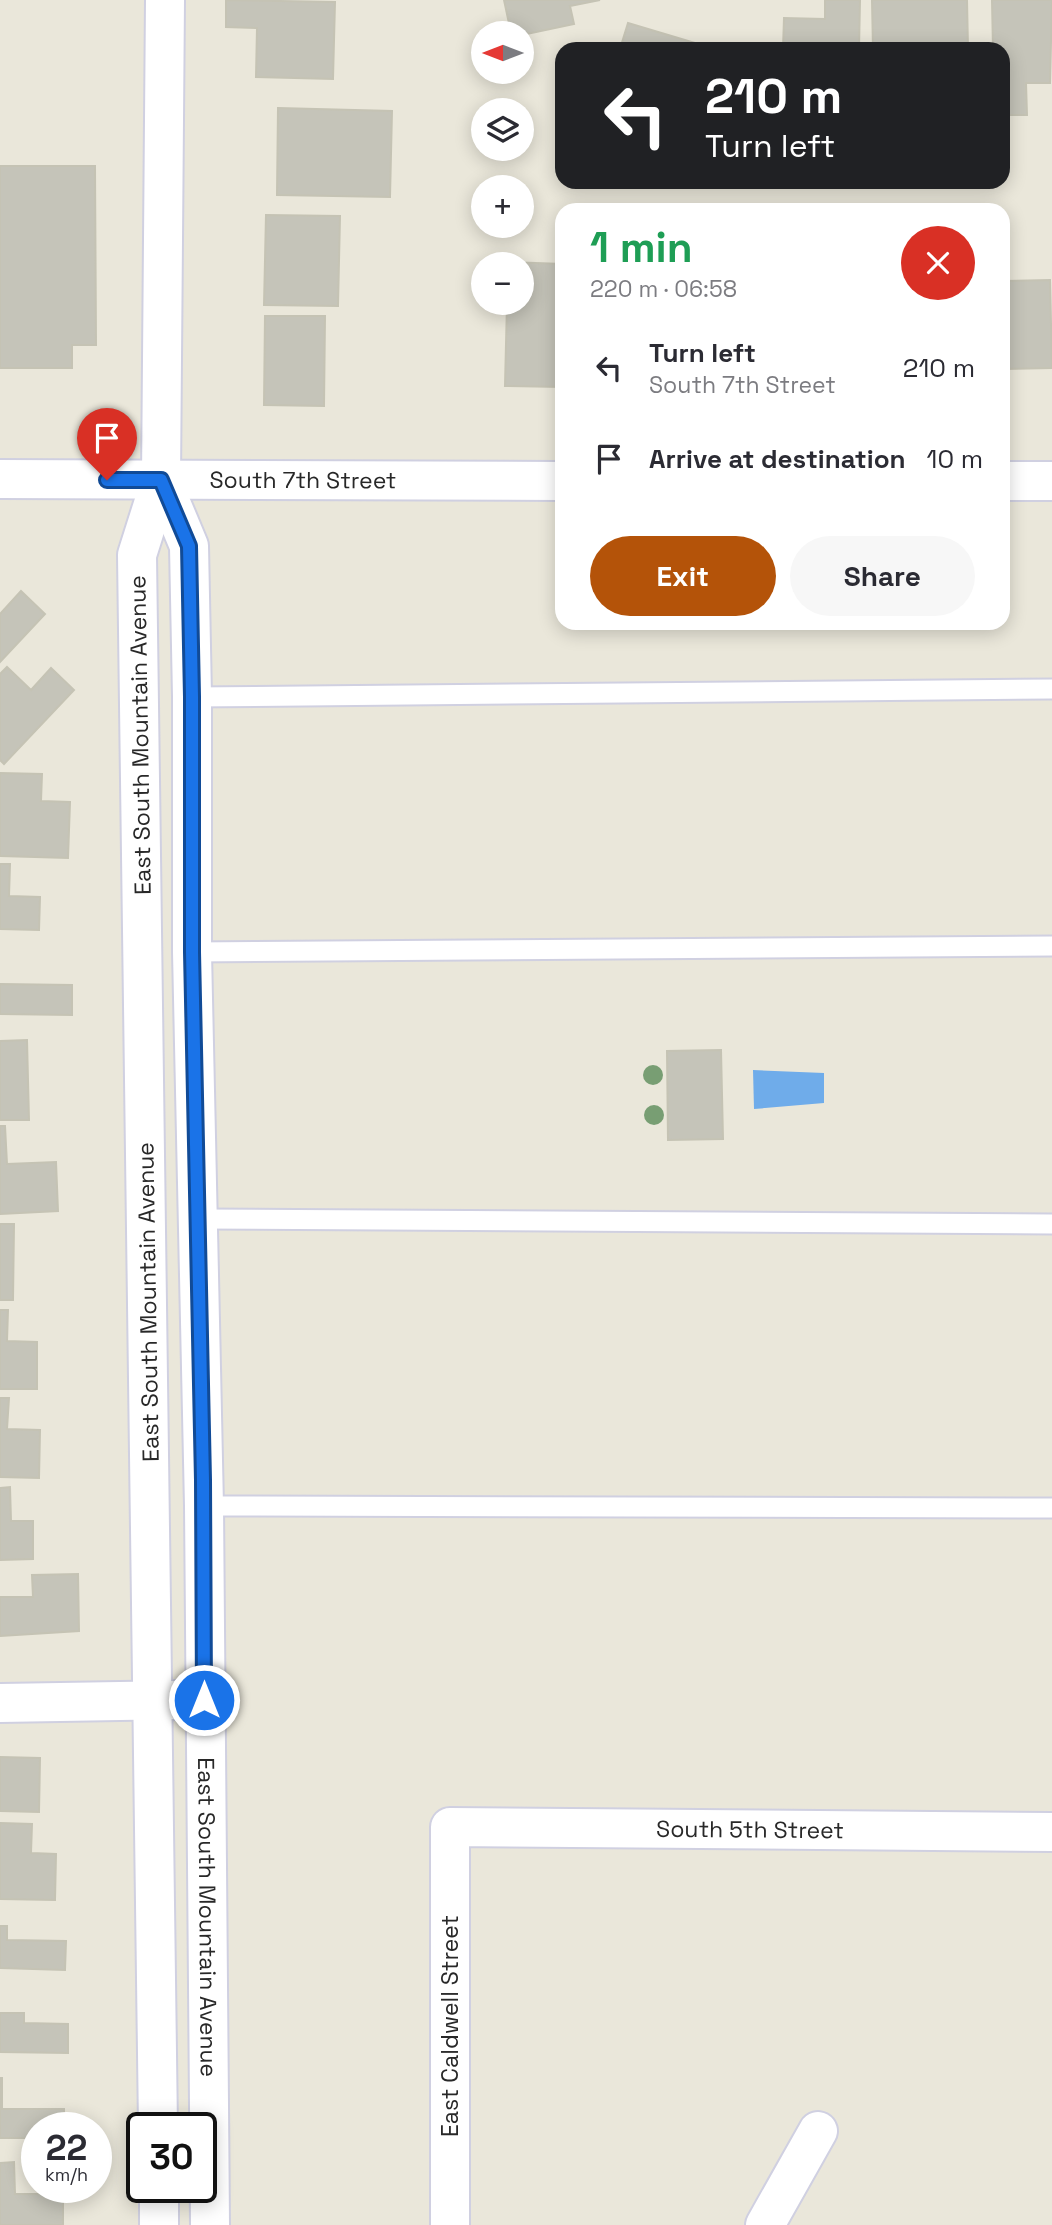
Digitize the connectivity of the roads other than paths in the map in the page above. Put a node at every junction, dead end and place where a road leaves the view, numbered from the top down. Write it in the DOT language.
graph roads {
  1 [pos="165,0"];
  2 [pos="0,480"];
  3 [pos="161,480"];
  4 [pos="555,481"];
  5 [pos="1010,481"];
  6 [pos="1052,481"];
  7 [pos="1052,689"];
  8 [pos="192,697"];
  9 [pos="1052,946"];
  10 [pos="192,952"];
  11 [pos="199,1219"];
  12 [pos="1052,1224"];
  13 [pos="204,1506"];
  14 [pos="1052,1508"];
  15 [pos="154,1700"];
  16 [pos="204,1700"];
  17 [pos="0,1703"];
  18 [pos="450,1827"];
  19 [pos="1052,1832"];
  20 [pos="158,2112"];
  21 [pos="818,2131"];
  22 [pos="159,2203"];
  23 [pos="159,2225"];
  24 [pos="210,2225"];
  25 [pos="450,2225"];
  26 [pos="765,2225"];
  1 -- 3 [label="street, East South Mountain Avenue"];
  2 -- 3 [label="street, South 7th Street"];
  3 -- 4 [label="street, South 7th Street"];
  3 -- 8 [label="street, East South Mountain Avenue"];
  3 -- 15 [label="street, East South Mountain Avenue"];
  5 -- 6 [label="street"];
  7 -- 8 [label="lane"];
  8 -- 10 [label="street, East South Mountain Avenue"];
  9 -- 10 [label="lane"];
  10 -- 11 [label="street, East South Mountain Avenue"];
  11 -- 12 [label="lane"];
  11 -- 13 [label="street, East South Mountain Avenue"];
  13 -- 14 [label="lane"];
  13 -- 16 [label="street, East South Mountain Avenue"];
  15 -- 16 [label="street"];
  15 -- 17 [label="street"];
  15 -- 20 [label="street, East South Mountain Avenue"];
  16 -- 24 [label="street, East South Mountain Avenue"];
  18 -- 19 [label="street, South 5th Street"];
  18 -- 25 [label="street, East Caldwell Street"];
  21 -- 26 [label="street"];
  22 -- 23 [label="street"];
}
